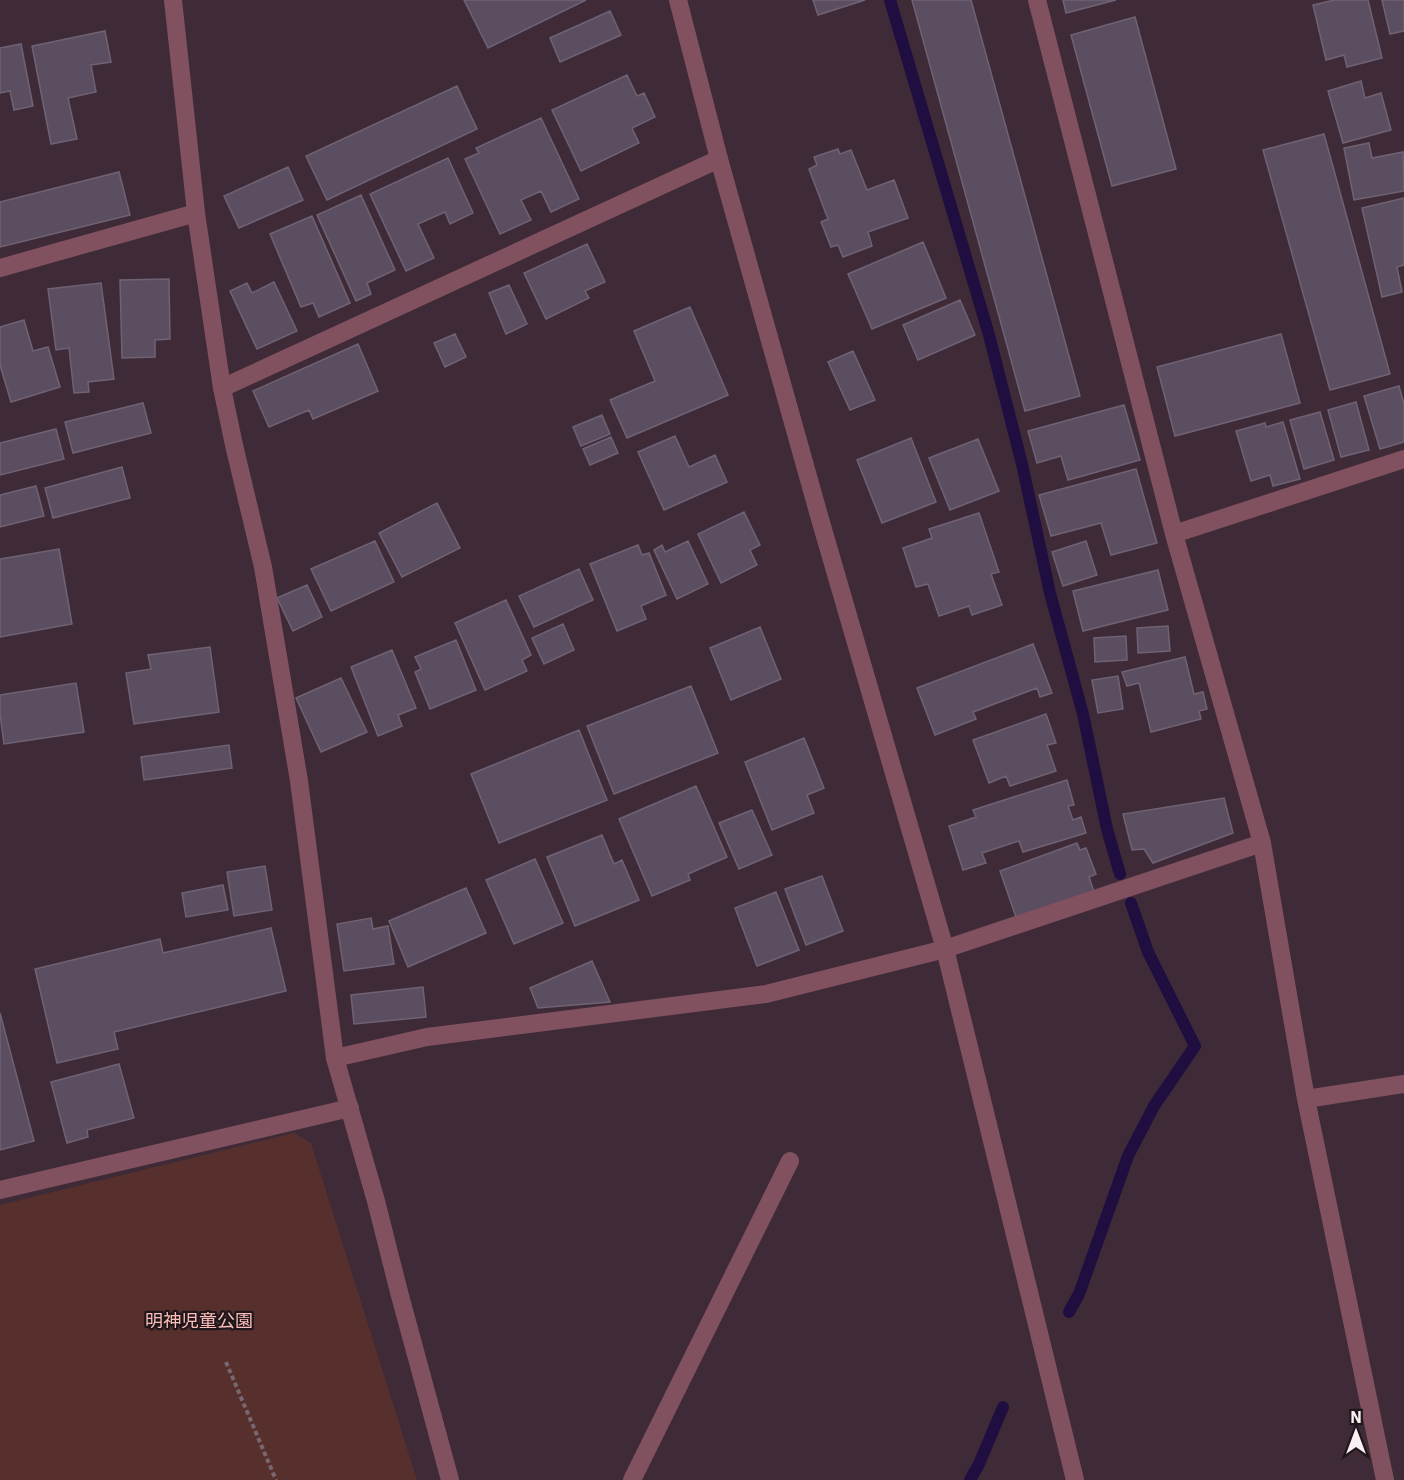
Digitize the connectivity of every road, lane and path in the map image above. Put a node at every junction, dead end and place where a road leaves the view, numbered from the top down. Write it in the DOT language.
graph roads {
  1 [pos="173,0"];
  2 [pos="678,0"];
  3 [pos="1038,0"];
  4 [pos="719,159"];
  5 [pos="196,213"];
  6 [pos="0,268"];
  7 [pos="222,388"];
  8 [pos="1404,459"];
  9 [pos="1174,534"];
  10 [pos="1262,843"];
  11 [pos="945,949"];
  12 [pos="335,1058"];
  13 [pos="1404,1084"];
  14 [pos="1306,1099"];
  15 [pos="350,1108"];
  16 [pos="790,1161"];
  17 [pos="0,1190"];
  18 [pos="226,1362"];
  19 [pos="276,1480"];
  20 [pos="450,1480"];
  21 [pos="632,1480"];
  22 [pos="1075,1480"];
  23 [pos="1384,1480"];
  1 -- 5 [label="street"];
  2 -- 4 [label="street"];
  3 -- 9 [label="street"];
  4 -- 7 [label="street"];
  4 -- 11 [label="street"];
  5 -- 6 [label="street"];
  5 -- 7 [label="street"];
  7 -- 12 [label="street"];
  8 -- 9 [label="street"];
  9 -- 10 [label="street"];
  10 -- 11 [label="street"];
  10 -- 14 [label="street"];
  11 -- 12 [label="street"];
  11 -- 22 [label="street"];
  12 -- 15 [label="street"];
  13 -- 14 [label="street"];
  14 -- 23 [label="street"];
  15 -- 17 [label="street"];
  15 -- 20 [label="street"];
  16 -- 21 [label="street"];
  18 -- 19 [label="path"];
}
